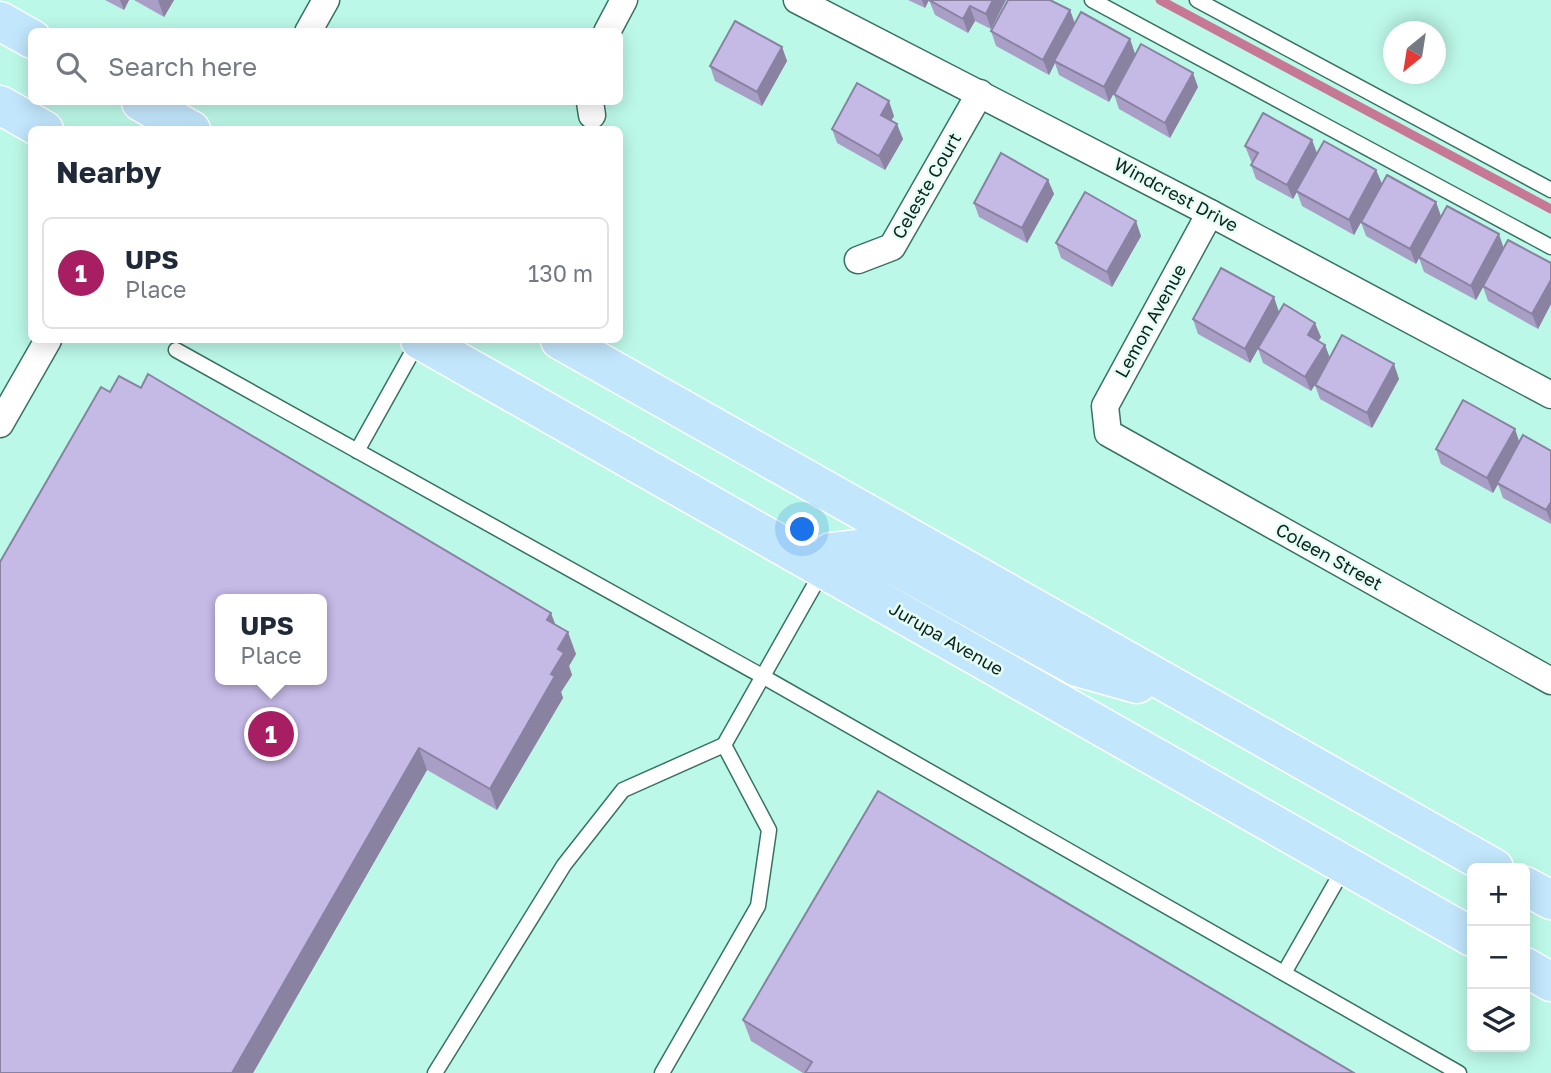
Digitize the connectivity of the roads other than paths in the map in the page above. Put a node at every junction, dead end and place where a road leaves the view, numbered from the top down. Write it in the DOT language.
graph roads {
  1 [pos="326,0"];
  2 [pos="624,0"];
  3 [pos="797,0"];
  4 [pos="1092,0"];
  5 [pos="1197,0"];
  6 [pos="0,21"];
  7 [pos="310,28"];
  8 [pos="609,28"];
  9 [pos="28,37"];
  10 [pos="980,93"];
  11 [pos="0,105"];
  12 [pos="146,105"];
  13 [pos="37,126"];
  14 [pos="178,126"];
  15 [pos="1551,190"];
  16 [pos="1210,213"];
  17 [pos="1551,247"];
  18 [pos="858,260"];
  19 [pos="46,343"];
  20 [pos="417,343"];
  21 [pos="424,343"];
  22 [pos="565,343"];
  23 [pos="176,350"];
  24 [pos="1551,395"];
  25 [pos="0,424"];
  26 [pos="1108,433"];
  27 [pos="357,451"];
  28 [pos="824,569"];
  29 [pos="762,676"];
  30 [pos="1551,681"];
  31 [pos="1194,699"];
  32 [pos="724,745"];
  33 [pos="1485,863"];
  34 [pos="1345,866"];
  35 [pos="1530,889"];
  36 [pos="1551,900"];
  37 [pos="1467,934"];
  38 [pos="1530,970"];
  39 [pos="1284,973"];
  40 [pos="1551,982"];
  41 [pos="435,1073"];
  42 [pos="662,1073"];
  43 [pos="1459,1073"];
  1 -- 7 [label="street"];
  2 -- 8 [label="street"];
  3 -- 10 [label="street, Windcrest Drive"];
  4 -- 17 [label="lane"];
  5 -- 15 [label="lane"];
  6 -- 9 [label="main road"];
  10 -- 16 [label="street, Windcrest Drive"];
  10 -- 18 [label="street, Celeste Court"];
  11 -- 13 [label="main road"];
  12 -- 14 [label="main road"];
  16 -- 24 [label="street, Windcrest Drive"];
  16 -- 26 [label="street, Lemon Avenue"];
  19 -- 25 [label="street"];
  20 -- 27 [label="lane"];
  21 -- 28 [label="main road, Jurupa Avenue"];
  22 -- 31 [label="main road"];
  23 -- 27 [label="lane"];
  26 -- 30 [label="street, Coleen Street"];
  27 -- 29 [label="lane"];
  28 -- 29 [label="lane"];
  28 -- 31 [label="main road"];
  28 -- 34 [label="main road, Jurupa Avenue"];
  29 -- 32 [label="lane"];
  29 -- 39 [label="lane"];
  31 -- 33 [label="main road"];
  32 -- 41 [label="lane"];
  32 -- 42 [label="lane"];
  34 -- 37 [label="main road, Jurupa Avenue"];
  34 -- 39 [label="lane"];
  35 -- 36 [label="main road"];
  38 -- 40 [label="main road"];
  39 -- 43 [label="lane"];
}
